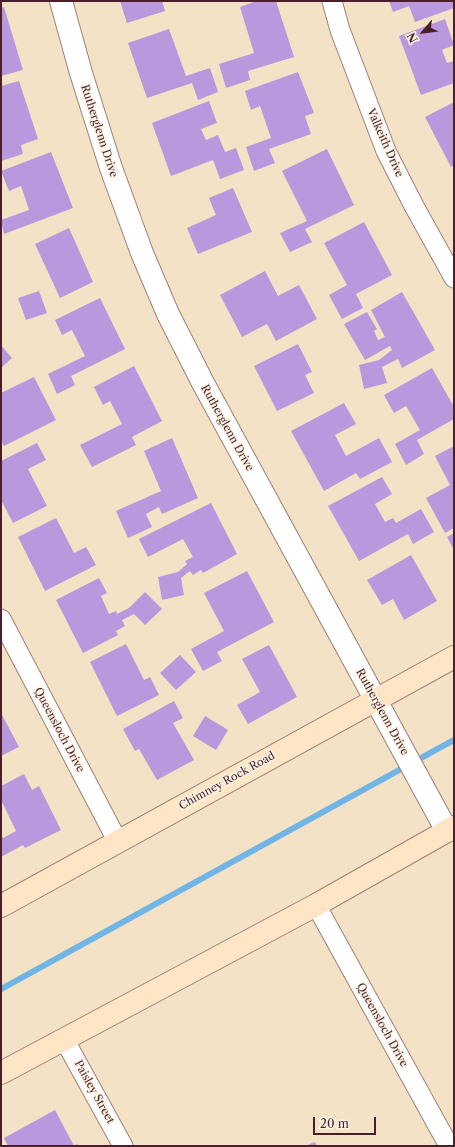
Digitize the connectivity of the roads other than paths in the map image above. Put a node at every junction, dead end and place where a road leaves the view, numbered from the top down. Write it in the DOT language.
graph roads {
  1 [pos="61,1"];
  2 [pos="332,1"];
  3 [pos="454,278"];
  4 [pos="1,619"];
  5 [pos="454,657"];
  6 [pos="376,699"];
  7 [pos="450,829"];
  8 [pos="118,842"];
  9 [pos="316,905"];
  10 [pos="1,906"];
  11 [pos="64,1039"];
  12 [pos="1,1072"];
  13 [pos="123,1146"];
  14 [pos="449,1146"];
  1 -- 6 [label="street, Rutherglenn Drive"];
  2 -- 3 [label="street, Valkeith Drive"];
  4 -- 8 [label="street, Queensloch Drive"];
  5 -- 6 [label="main road, Chimney Rock Road"];
  6 -- 7 [label="street, Rutherglenn Drive"];
  6 -- 8 [label="main road, Chimney Rock Road"];
  7 -- 9 [label="main road"];
  8 -- 10 [label="main road, Chimney Rock Road"];
  9 -- 11 [label="main road"];
  9 -- 14 [label="street, Queensloch Drive"];
  11 -- 12 [label="main road"];
  11 -- 13 [label="street, Paisley Street"];
}
